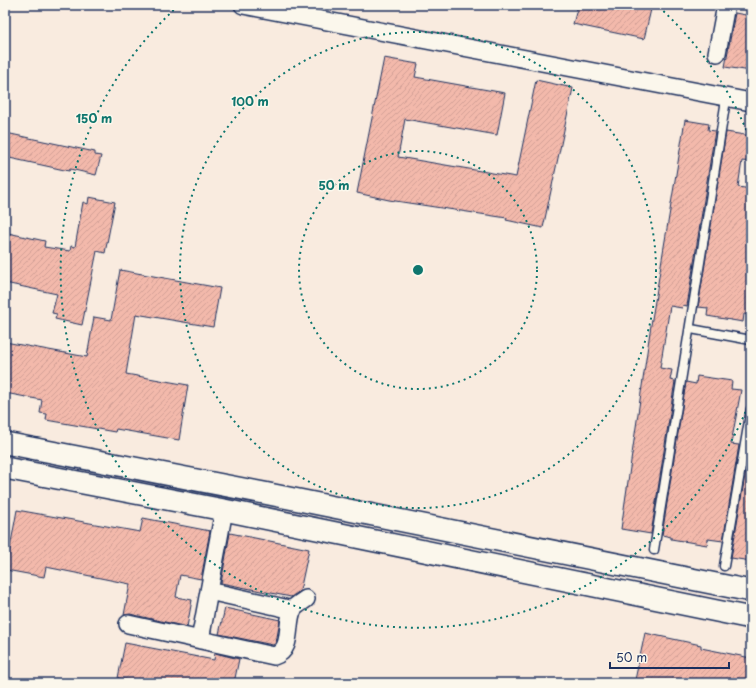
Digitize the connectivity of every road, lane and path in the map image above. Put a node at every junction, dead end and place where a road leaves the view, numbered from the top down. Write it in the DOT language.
graph roads {
  1 [pos="243,5"];
  2 [pos="726,5"];
  3 [pos="717,53"];
  4 [pos="751,102"];
  5 [pos="725,106"];
  6 [pos="690,329"];
  7 [pos="751,340"];
  8 [pos="751,410"];
  9 [pos="5,443"];
  10 [pos="5,468"];
  11 [pos="224,510"];
  12 [pos="654,550"];
  13 [pos="724,566"];
  14 [pos="209,591"];
  15 [pos="751,591"];
  16 [pos="306,599"];
  17 [pos="293,610"];
  18 [pos="751,618"];
  19 [pos="128,624"];
  20 [pos="200,640"];
  1 -- 4 [label="street"];
  2 -- 3 [label="street"];
  5 -- 6 [label="lane"];
  6 -- 7 [label="lane"];
  6 -- 12 [label="lane"];
  8 -- 13 [label="lane"];
  9 -- 15 [label="street"];
  10 -- 11 [label="street"];
  11 -- 14 [label="street"];
  11 -- 18 [label="street"];
  14 -- 17 [label="street"];
  14 -- 20 [label="street"];
  16 -- 17 [label="street"];
  17 -- 20 [label="street"];
  19 -- 20 [label="street"];
}
